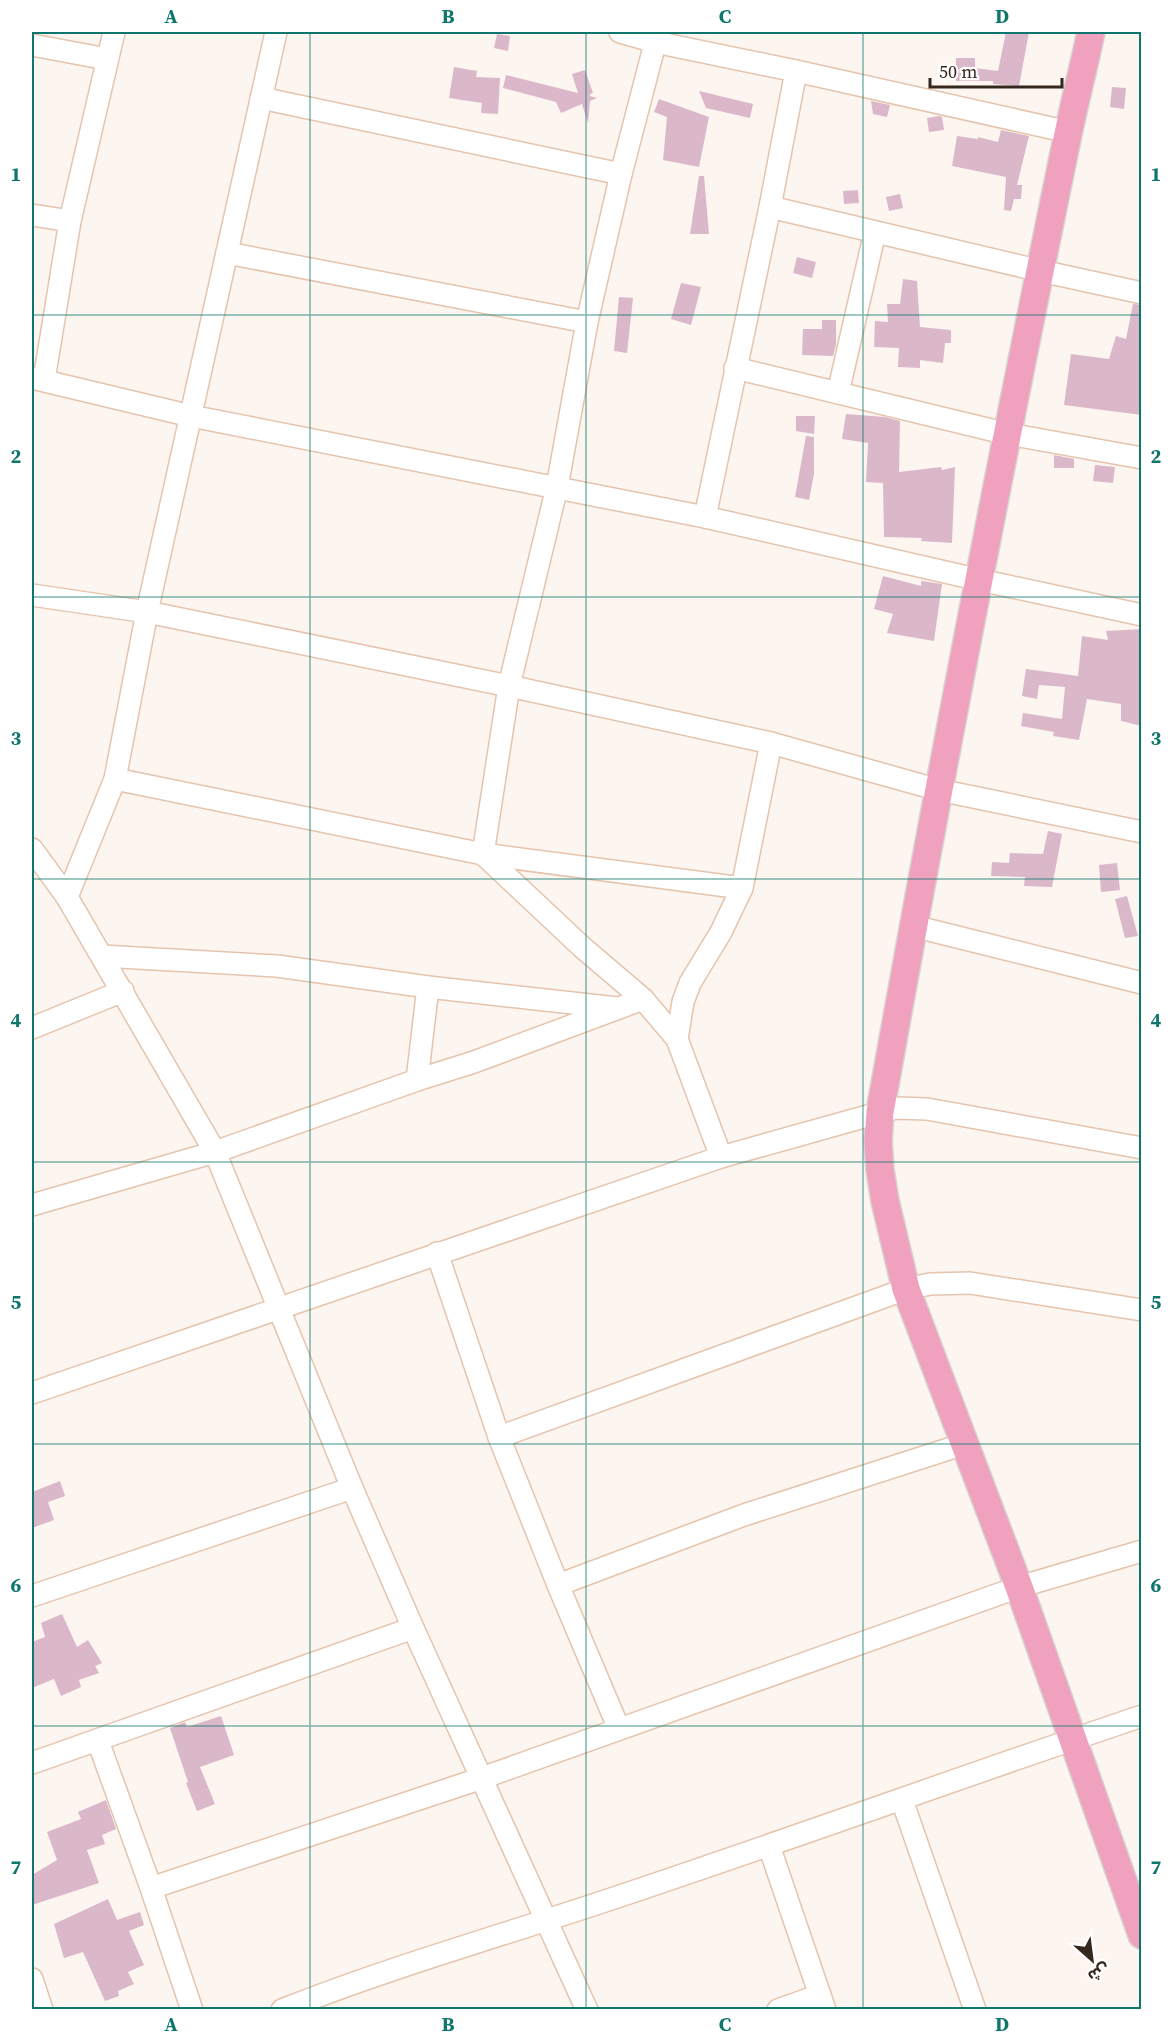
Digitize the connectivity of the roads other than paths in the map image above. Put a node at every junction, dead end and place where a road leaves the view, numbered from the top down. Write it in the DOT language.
graph roads {
  1 [pos="114,32"];
  2 [pos="276,32"];
  3 [pos="620,32"];
  4 [pos="1091,32"];
  5 [pos="656,37"];
  6 [pos="32,45"];
  7 [pos="107,59"];
  8 [pos="796,71"];
  9 [pos="261,98"];
  10 [pos="1069,132"];
  11 [pos="621,174"];
  12 [pos="770,207"];
  13 [pos="32,215"];
  14 [pos="70,221"];
  15 [pos="875,232"];
  16 [pos="227,253"];
  17 [pos="1041,272"];
  18 [pos="1142,293"];
  19 [pos="587,322"];
  20 [pos="735,368"];
  21 [pos="38,379"];
  22 [pos="838,393"];
  23 [pos="191,416"];
  24 [pos="1008,434"];
  25 [pos="1142,458"];
  26 [pos="557,487"];
  27 [pos="705,517"];
  28 [pos="980,580"];
  29 [pos="32,595"];
  30 [pos="147,612"];
  31 [pos="1142,615"];
  32 [pos="509,686"];
  33 [pos="771,743"];
  34 [pos="115,779"];
  35 [pos="939,790"];
  36 [pos="1142,832"];
  37 [pos="32,851"];
  38 [pos="483,854"];
  39 [pos="742,888"];
  40 [pos="67,897"];
  41 [pos="913,926"];
  42 [pos="102,956"];
  43 [pos="1142,983"];
  44 [pos="428,987"];
  45 [pos="123,991"];
  46 [pos="643,999"];
  47 [pos="620,1008"];
  48 [pos="32,1028"];
  49 [pos="677,1039"];
  50 [pos="417,1080"];
  51 [pos="880,1112"];
  52 [pos="1142,1148"];
  53 [pos="215,1152"];
  54 [pos="721,1157"];
  55 [pos="32,1205"];
  56 [pos="437,1253"];
  57 [pos="906,1289"];
  58 [pos="278,1308"];
  59 [pos="1142,1310"];
  60 [pos="32,1393"];
  61 [pos="499,1437"];
  62 [pos="964,1444"];
  63 [pos="352,1488"];
  64 [pos="1142,1551"];
  65 [pos="558,1586"];
  66 [pos="1018,1587"];
  67 [pos="32,1596"];
  68 [pos="413,1628"];
  69 [pos="1142,1716"];
  70 [pos="619,1729"];
  71 [pos="1073,1739"];
  72 [pos="98,1741"];
  73 [pos="32,1763"];
  74 [pos="482,1778"];
  75 [pos="902,1800"];
  76 [pos="769,1846"];
  77 [pos="1133,1882"];
  78 [pos="152,1888"];
  79 [pos="548,1921"];
  80 [pos="1142,1935"];
  81 [pos="32,1979"];
  82 [pos="823,2002"];
  83 [pos="42,2010"];
  84 [pos="192,2010"];
  85 [pos="282,2010"];
  86 [pos="587,2010"];
  87 [pos="778,2010"];
  88 [pos="975,2010"];
  1 -- 7 [label="street"];
  2 -- 9 [label="street"];
  3 -- 5 [label="street"];
  4 -- 10 [label="main road"];
  5 -- 8 [label="street"];
  5 -- 11 [label="street"];
  6 -- 7 [label="street"];
  7 -- 14 [label="street"];
  8 -- 10 [label="street"];
  8 -- 12 [label="street"];
  9 -- 11 [label="street"];
  9 -- 16 [label="street"];
  10 -- 17 [label="main road"];
  11 -- 19 [label="street"];
  12 -- 15 [label="street"];
  12 -- 20 [label="street"];
  13 -- 14 [label="street"];
  14 -- 21 [label="street"];
  15 -- 17 [label="street"];
  15 -- 22 [label="street"];
  16 -- 19 [label="street"];
  16 -- 23 [label="street"];
  17 -- 18 [label="street"];
  17 -- 24 [label="main road"];
  19 -- 26 [label="street"];
  20 -- 22 [label="street"];
  20 -- 27 [label="street"];
  21 -- 23 [label="street"];
  22 -- 24 [label="street"];
  23 -- 26 [label="street"];
  23 -- 30 [label="street"];
  24 -- 25 [label="street"];
  24 -- 28 [label="main road"];
  26 -- 27 [label="street"];
  26 -- 32 [label="street"];
  27 -- 28 [label="street"];
  28 -- 31 [label="street"];
  28 -- 35 [label="main road"];
  29 -- 30 [label="street"];
  30 -- 32 [label="street"];
  30 -- 34 [label="street"];
  32 -- 33 [label="street"];
  32 -- 38 [label="street"];
  33 -- 35 [label="street"];
  33 -- 39 [label="street"];
  34 -- 38 [label="street"];
  34 -- 40 [label="street"];
  35 -- 36 [label="street"];
  35 -- 41 [label="main road"];
  37 -- 40 [label="street"];
  38 -- 39 [label="street"];
  38 -- 46 [label="street"];
  39 -- 49 [label="street"];
  40 -- 42 [label="street"];
  41 -- 43 [label="street"];
  41 -- 51 [label="main road"];
  42 -- 44 [label="street"];
  42 -- 45 [label="street"];
  44 -- 47 [label="street"];
  44 -- 50 [label="street"];
  45 -- 48 [label="street"];
  45 -- 53 [label="street"];
  46 -- 47 [label="street"];
  46 -- 49 [label="street"];
  47 -- 50 [label="street"];
  49 -- 54 [label="street"];
  50 -- 53 [label="street"];
  51 -- 52 [label="street"];
  51 -- 54 [label="street"];
  51 -- 57 [label="main road"];
  53 -- 55 [label="street"];
  53 -- 58 [label="street"];
  54 -- 56 [label="street"];
  56 -- 58 [label="street"];
  56 -- 61 [label="street"];
  57 -- 59 [label="street"];
  57 -- 61 [label="street"];
  57 -- 62 [label="main road"];
  58 -- 60 [label="street"];
  58 -- 63 [label="street"];
  61 -- 65 [label="street"];
  62 -- 65 [label="street"];
  62 -- 66 [label="main road"];
  63 -- 67 [label="street"];
  63 -- 68 [label="street"];
  64 -- 66 [label="street"];
  65 -- 70 [label="street"];
  66 -- 70 [label="street"];
  66 -- 71 [label="main road"];
  68 -- 72 [label="street"];
  68 -- 74 [label="street"];
  69 -- 71 [label="street"];
  70 -- 74 [label="street"];
  71 -- 75 [label="street"];
  71 -- 77 [label="main road"];
  72 -- 73 [label="street"];
  72 -- 78 [label="street"];
  74 -- 78 [label="street"];
  74 -- 79 [label="street"];
  75 -- 76 [label="street"];
  75 -- 88 [label="street"];
  76 -- 79 [label="street"];
  76 -- 82 [label="street"];
  77 -- 80 [label="main road"];
  78 -- 84 [label="street"];
  79 -- 85 [label="street"];
  79 -- 86 [label="street"];
  81 -- 83 [label="street"];
  82 -- 87 [label="street"];
}
